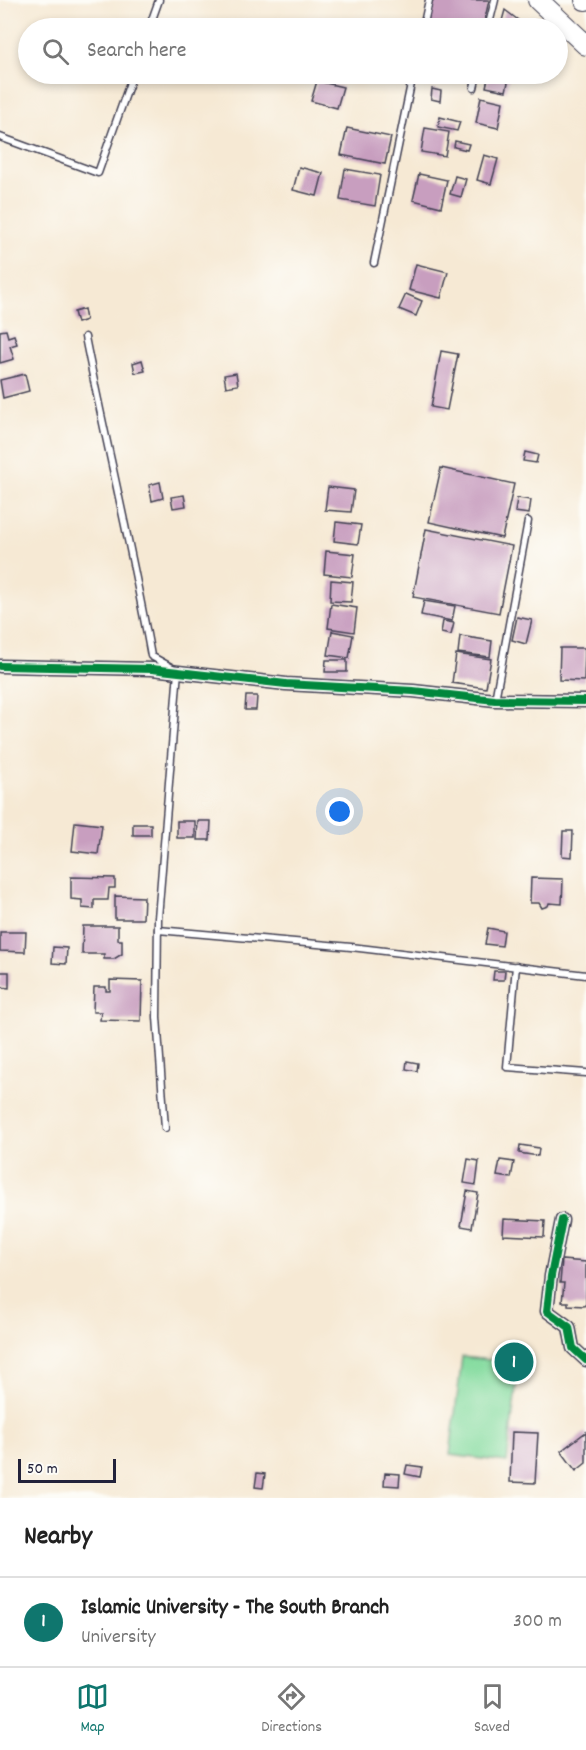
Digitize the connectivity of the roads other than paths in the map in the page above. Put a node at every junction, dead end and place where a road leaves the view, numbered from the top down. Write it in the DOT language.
graph roads {
  1 [pos="159,0"];
  2 [pos="429,0"];
  3 [pos="495,0"];
  4 [pos="538,0"];
  5 [pos="153,18"];
  6 [pos="425,18"];
  7 [pos="490,18"];
  8 [pos="557,18"];
  9 [pos="568,28"];
  10 [pos="586,45"];
  11 [pos="130,84"];
  12 [pos="412,84"];
  13 [pos="475,84"];
  14 [pos="474,88"];
  15 [pos="0,137"];
  16 [pos="374,263"];
  17 [pos="85,337"];
  18 [pos="528,521"];
  19 [pos="0,666"];
  20 [pos="178,671"];
  21 [pos="495,700"];
  22 [pos="586,701"];
  23 [pos="158,930"];
  24 [pos="516,966"];
  25 [pos="586,975"];
  26 [pos="586,1073"];
  27 [pos="165,1128"];
  28 [pos="562,1220"];
  29 [pos="586,1360"];
  1 -- 5 [label="lane"];
  2 -- 6 [label="lane"];
  3 -- 7 [label="lane"];
  4 -- 8 [label="highway"];
  9 -- 10 [label="highway"];
  11 -- 15 [label="lane"];
  12 -- 16 [label="lane"];
  13 -- 14 [label="lane"];
  17 -- 20 [label="lane"];
  18 -- 21 [label="lane"];
  19 -- 20 [label="street"];
  20 -- 21 [label="street"];
  20 -- 23 [label="lane"];
  21 -- 22 [label="street"];
  23 -- 24 [label="lane"];
  23 -- 27 [label="lane"];
  24 -- 25 [label="lane"];
  24 -- 26 [label="lane"];
  28 -- 29 [label="street"];
}
